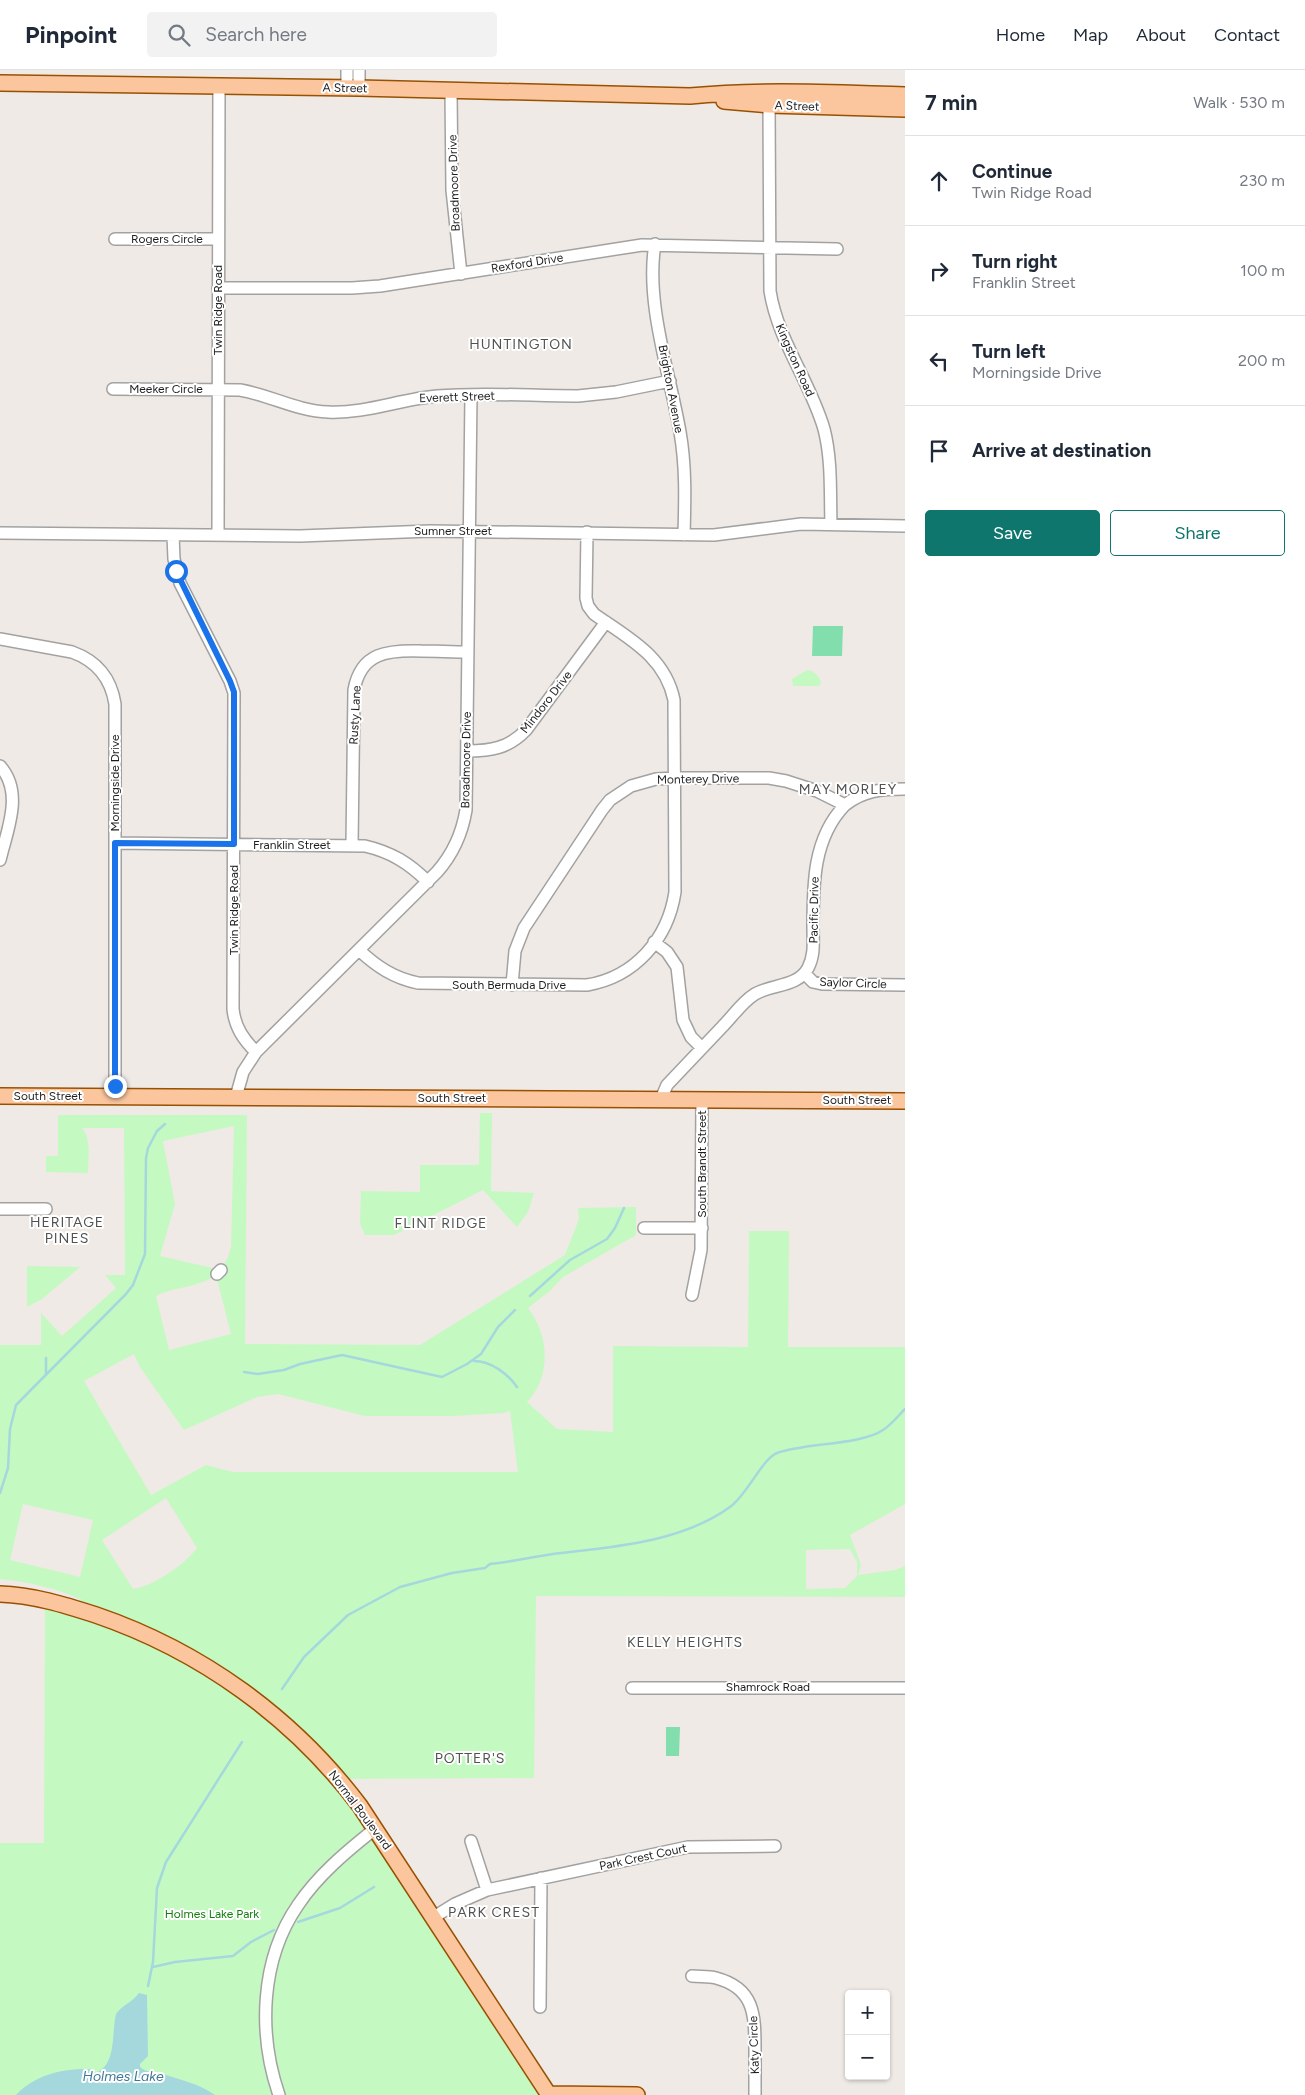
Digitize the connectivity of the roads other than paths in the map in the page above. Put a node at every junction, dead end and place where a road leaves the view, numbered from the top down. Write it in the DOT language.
graph roads {
  1 [pos="347,70"];
  2 [pos="359,70"];
  3 [pos="0,82"];
  4 [pos="219,86"];
  5 [pos="353,88"];
  6 [pos="451,91"];
  7 [pos="905,95"];
  8 [pos="690,96"];
  9 [pos="770,105"];
  10 [pos="905,108"];
  11 [pos="115,239"];
  12 [pos="218,239"];
  13 [pos="655,244"];
  14 [pos="770,247"];
  15 [pos="837,249"];
  16 [pos="461,274"];
  17 [pos="218,288"];
  18 [pos="670,381"];
  19 [pos="113,389"];
  20 [pos="218,389"];
  21 [pos="471,396"];
  22 [pos="831,524"];
  23 [pos="905,526"];
  24 [pos="470,531"];
  25 [pos="587,532"];
  26 [pos="0,533"];
  27 [pos="174,535"];
  28 [pos="218,535"];
  29 [pos="684,535"];
  30 [pos="606,622"];
  31 [pos="0,639"];
  32 [pos="468,652"];
  33 [pos="467,752"];
  34 [pos="0,766"];
  35 [pos="675,778"];
  36 [pos="905,790"];
  37 [pos="845,805"];
  38 [pos="115,843"];
  39 [pos="234,844"];
  40 [pos="352,845"];
  41 [pos="0,860"];
  42 [pos="428,882"];
  43 [pos="654,942"];
  44 [pos="360,950"];
  45 [pos="805,974"];
  46 [pos="512,985"];
  47 [pos="905,985"];
  48 [pos="702,1048"];
  49 [pos="256,1052"];
  50 [pos="0,1096"];
  51 [pos="115,1096"];
  52 [pos="236,1097"];
  53 [pos="660,1099"];
  54 [pos="702,1099"];
  55 [pos="905,1100"];
  56 [pos="0,1209"];
  57 [pos="46,1209"];
  58 [pos="644,1228"];
  59 [pos="702,1228"];
  60 [pos="692,1295"];
  61 [pos="0,1594"];
  62 [pos="632,1688"];
  63 [pos="905,1688"];
  64 [pos="376,1828"];
  65 [pos="471,1840"];
  66 [pos="776,1846"];
  67 [pos="541,1878"];
  68 [pos="487,1890"];
  69 [pos="434,1917"];
  70 [pos="692,1976"];
  71 [pos="540,2007"];
  72 [pos="279,2095"];
  73 [pos="549,2095"];
  74 [pos="637,2095"];
  75 [pos="755,2095"];
  1 -- 5 [label="street"];
  2 -- 5 [label="street"];
  3 -- 4 [label="main road, A Street"];
  4 -- 5 [label="main road, A Street"];
  4 -- 12 [label="street, Twin Ridge Road"];
  5 -- 6 [label="main road, A Street"];
  6 -- 8 [label="main road, A Street"];
  6 -- 16 [label="street, Broadmoore Drive"];
  7 -- 8 [label="main road, A Street"];
  8 -- 9 [label="main road, A Street"];
  9 -- 10 [label="main road, A Street"];
  9 -- 14 [label="street, Kingston Road"];
  11 -- 12 [label="street, Rogers Circle"];
  12 -- 17 [label="street, Twin Ridge Road"];
  13 -- 14 [label="street, Rexford Drive"];
  13 -- 16 [label="street, Rexford Drive"];
  13 -- 18 [label="street, Brighton Avenue"];
  14 -- 15 [label="street, Rexford Drive"];
  14 -- 22 [label="street, Kingston Road"];
  16 -- 17 [label="street, Rexford Drive"];
  17 -- 20 [label="street, Twin Ridge Road"];
  18 -- 21 [label="street, Everett Street"];
  18 -- 29 [label="street, Brighton Avenue"];
  19 -- 20 [label="street, Meeker Circle"];
  20 -- 21 [label="street, Everett Street"];
  20 -- 28 [label="street, Twin Ridge Road"];
  21 -- 24 [label="street, Broadmoore Drive"];
  22 -- 23 [label="street, Sumner Street"];
  22 -- 29 [label="street, Sumner Street"];
  24 -- 25 [label="street, Sumner Street"];
  24 -- 28 [label="street, Sumner Street"];
  24 -- 32 [label="street, Broadmoore Drive"];
  25 -- 29 [label="street, Sumner Street"];
  25 -- 30 [label="street, South Bermuda Drive"];
  26 -- 27 [label="street, Sumner Street"];
  27 -- 28 [label="street, Sumner Street"];
  27 -- 39 [label="street, Twin Ridge Road"];
  30 -- 33 [label="street, Mindoro Drive"];
  30 -- 35 [label="street, South Bermuda Drive"];
  31 -- 38 [label="street, Morningside Drive"];
  32 -- 33 [label="street, Broadmoore Drive"];
  32 -- 40 [label="street, Rusty Lane"];
  33 -- 42 [label="street, Broadmoore Drive"];
  34 -- 41 [label="street"];
  35 -- 37 [label="street, Monterey Drive"];
  35 -- 43 [label="street, South Bermuda Drive"];
  35 -- 46 [label="street, Monterey Drive"];
  36 -- 37 [label="street"];
  37 -- 45 [label="street, Pacific Drive"];
  38 -- 39 [label="street, Franklin Street"];
  38 -- 51 [label="street, Morningside Drive"];
  39 -- 40 [label="street, Franklin Street"];
  39 -- 49 [label="street, Twin Ridge Road"];
  40 -- 42 [label="street, Franklin Street"];
  42 -- 44 [label="street, Broadmoore Drive"];
  43 -- 46 [label="street, South Bermuda Drive"];
  43 -- 48 [label="street"];
  44 -- 46 [label="street, South Bermuda Drive"];
  44 -- 49 [label="street, Broadmoore Drive"];
  45 -- 47 [label="street, Saylor Circle"];
  45 -- 48 [label="street"];
  48 -- 53 [label="street"];
  49 -- 52 [label="street, Broadmoore Drive"];
  50 -- 51 [label="main road, South Street"];
  51 -- 52 [label="main road, South Street"];
  52 -- 53 [label="main road, South Street"];
  53 -- 54 [label="main road, South Street"];
  54 -- 55 [label="main road, South Street"];
  54 -- 59 [label="street, South Brandt Street"];
  56 -- 57 [label="street"];
  58 -- 59 [label="street"];
  59 -- 60 [label="street, South Brandt Street"];
  61 -- 64 [label="main road, Normal Boulevard"];
  62 -- 63 [label="street, Shamrock Road"];
  64 -- 69 [label="main road, Normal Boulevard"];
  64 -- 72 [label="street"];
  65 -- 68 [label="street"];
  66 -- 67 [label="street, Park Crest Court"];
  67 -- 68 [label="street, Park Crest Court"];
  67 -- 71 [label="street"];
  68 -- 69 [label="street, Park Crest Court"];
  69 -- 73 [label="main road, Normal Boulevard"];
  70 -- 75 [label="street, Katy Circle"];
  73 -- 74 [label="main road"];
}
